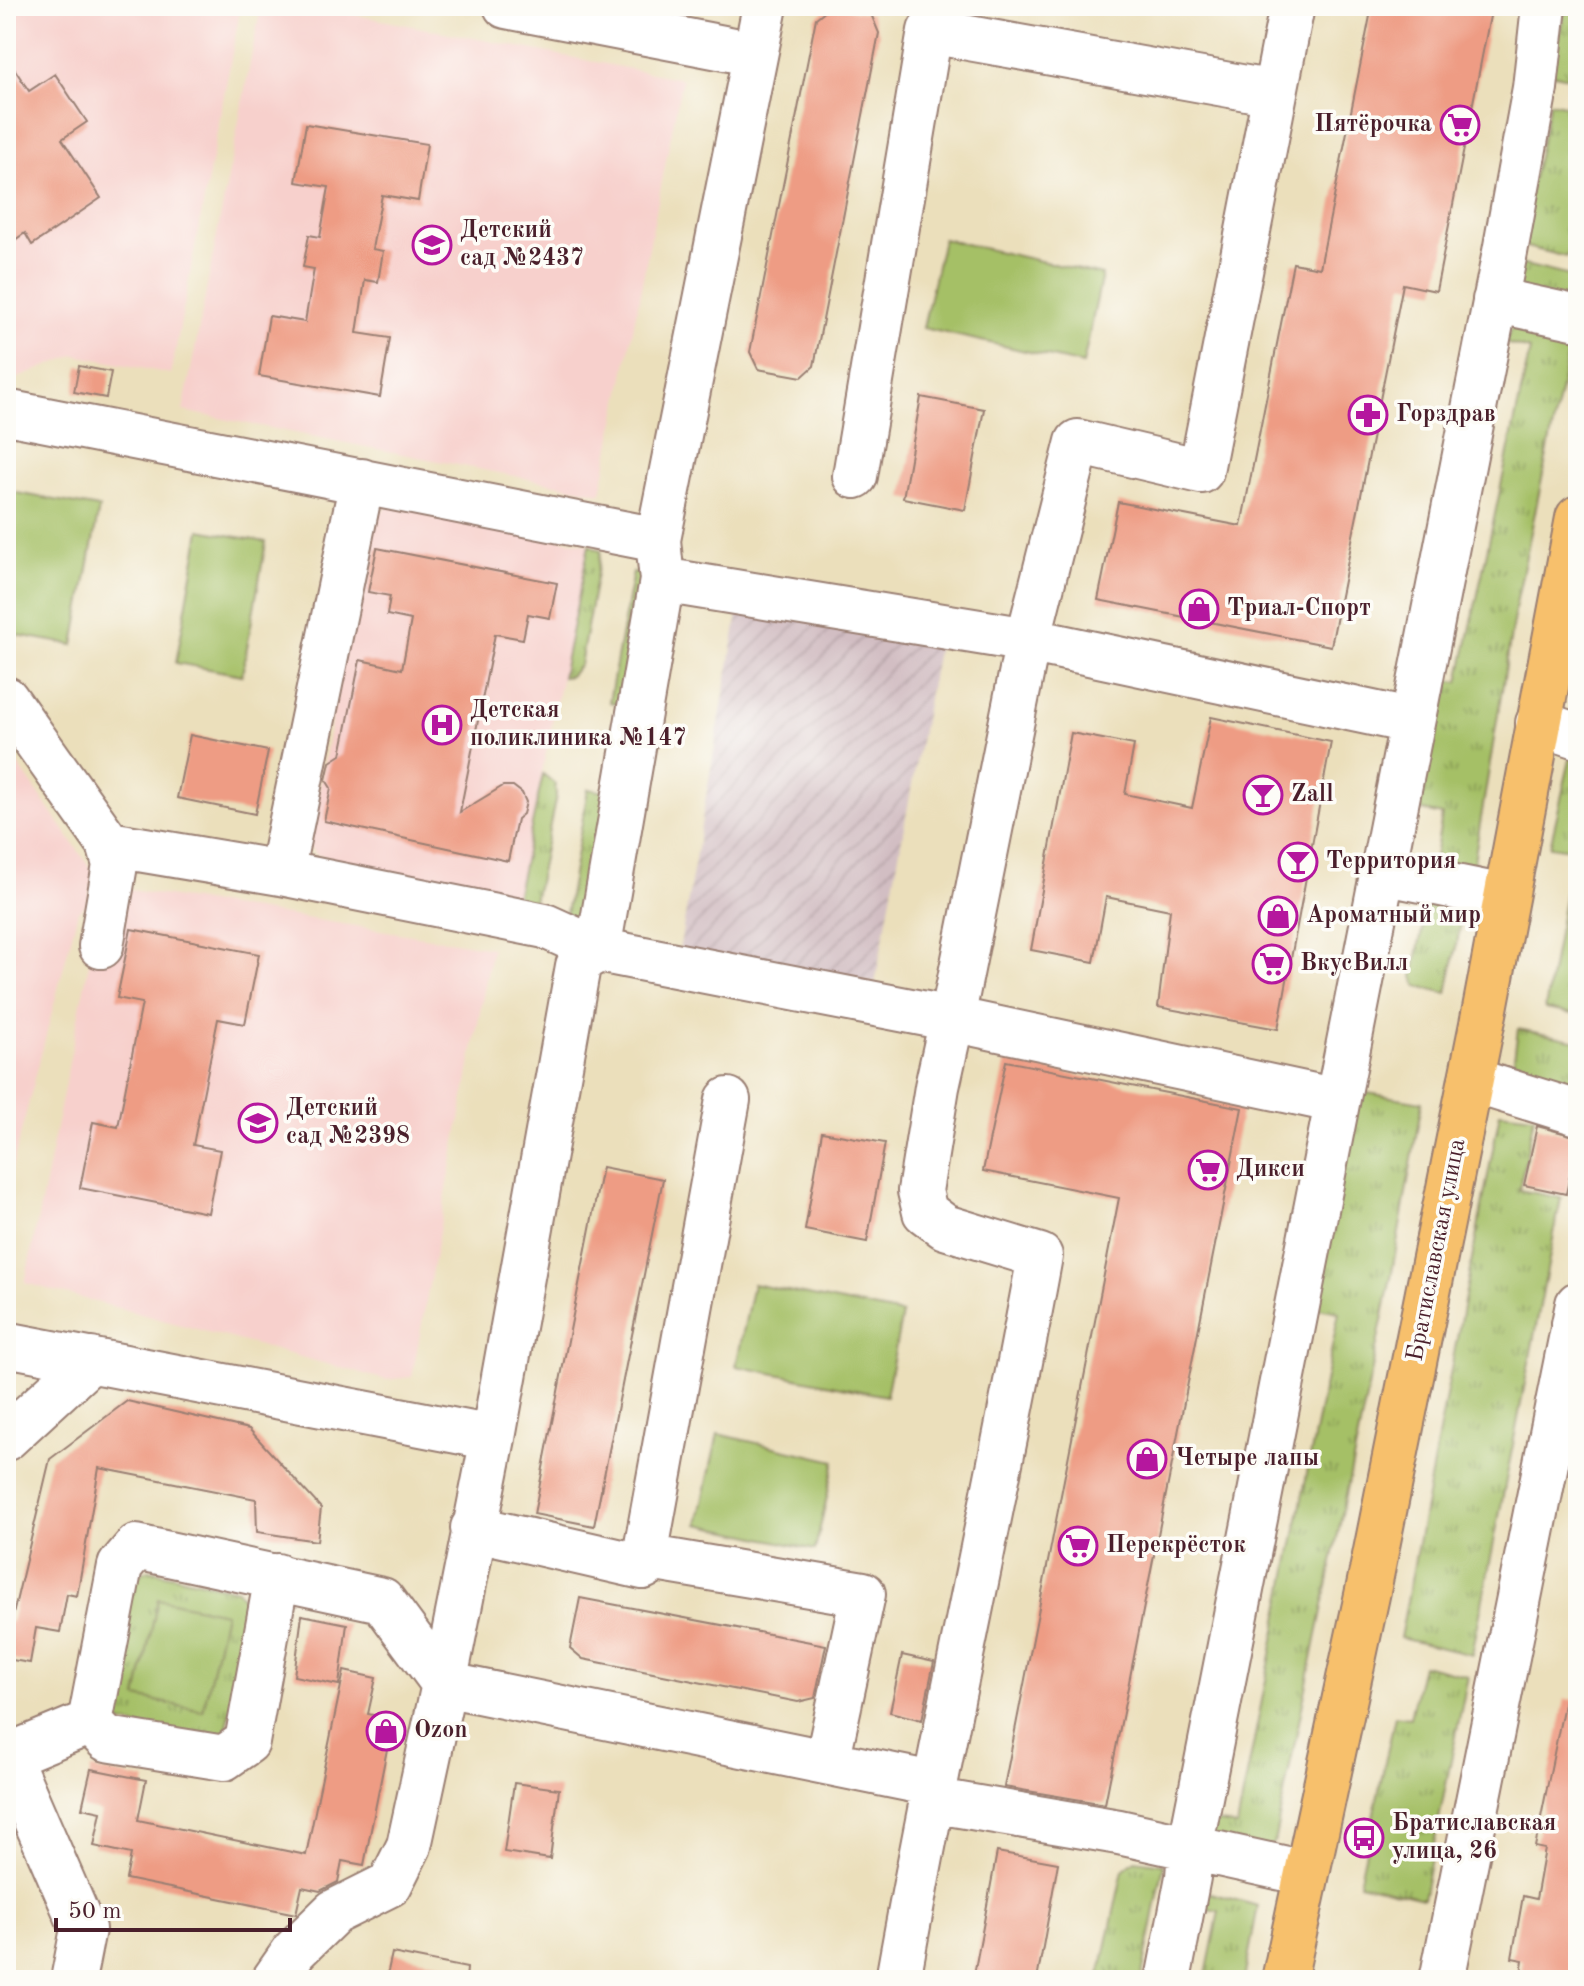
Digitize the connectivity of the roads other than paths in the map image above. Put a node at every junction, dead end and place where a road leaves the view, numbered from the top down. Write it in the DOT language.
graph roads {
  1 [pos="506,6"];
  2 [pos="765,6"];
  3 [pos="1292,6"];
  4 [pos="1544,6"];
  5 [pos="609,16"];
  6 [pos="755,54"];
  7 [pos="1274,93"];
  8 [pos="1495,300"];
  9 [pos="1578,318"];
  10 [pos="6,412"];
  11 [pos="855,476"];
  12 [pos="362,481"];
  13 [pos="1578,518"];
  14 [pos="660,560"];
  15 [pos="1028,640"];
  16 [pos="6,699"];
  17 [pos="1410,721"];
  18 [pos="1558,729"];
  19 [pos="109,844"];
  20 [pos="1382,872"];
  21 [pos="281,873"];
  22 [pos="1505,897"];
  23 [pos="101,946"];
  24 [pos="598,950"];
  25 [pos="952,1019"];
  26 [pos="1471,1080"];
  27 [pos="728,1100"];
  28 [pos="1337,1101"];
  29 [pos="1578,1113"];
  30 [pos="1578,1304"];
  31 [pos="6,1344"];
  32 [pos="91,1360"];
  33 [pos="6,1438"];
  34 [pos="493,1438"];
  35 [pos="473,1528"];
  36 [pos="643,1567"];
  37 [pos="277,1576"];
  38 [pos="444,1684"];
  39 [pos="90,1722"];
  40 [pos="7,1756"];
  41 [pos="827,1762"];
  42 [pos="931,1800"];
  43 [pos="1190,1848"];
  44 [pos="1305,1873"];
  45 [pos="73,1980"];
  46 [pos="274,1980"];
  47 [pos="898,1980"];
  48 [pos="1168,1980"];
  49 [pos="1284,1980"];
  50 [pos="1442,1980"];
  1 -- 5 [label="street"];
  2 -- 6 [label="street"];
  3 -- 7 [label="street"];
  4 -- 8 [label="street"];
  5 -- 6 [label="street"];
  6 -- 14 [label="street"];
  7 -- 11 [label="street"];
  7 -- 15 [label="street"];
  8 -- 9 [label="street"];
  8 -- 17 [label="street"];
  10 -- 12 [label="street"];
  12 -- 14 [label="street"];
  12 -- 21 [label="street"];
  13 -- 18 [label="main road, Братиславская улица"];
  14 -- 15 [label="street"];
  14 -- 24 [label="street"];
  15 -- 17 [label="street"];
  15 -- 25 [label="street"];
  16 -- 19 [label="street"];
  17 -- 20 [label="street"];
  18 -- 22 [label="main road, Братиславская улица"];
  19 -- 21 [label="street"];
  19 -- 23 [label="street"];
  20 -- 22 [label="street"];
  20 -- 28 [label="street"];
  21 -- 24 [label="street"];
  22 -- 26 [label="main road, Братиславская улица"];
  24 -- 25 [label="street"];
  24 -- 34 [label="street"];
  25 -- 28 [label="street"];
  25 -- 42 [label="street"];
  26 -- 29 [label="street"];
  26 -- 44 [label="main road, Братиславская улица"];
  27 -- 36 [label="street"];
  28 -- 43 [label="street"];
  30 -- 50 [label="street"];
  31 -- 32 [label="street"];
  32 -- 33 [label="street"];
  32 -- 34 [label="street"];
  34 -- 35 [label="street"];
  35 -- 36 [label="street"];
  35 -- 38 [label="street"];
  36 -- 41 [label="street"];
  37 -- 38 [label="street"];
  37 -- 39 [label="street"];
  37 -- 39 [label="street"];
  38 -- 41 [label="street"];
  38 -- 46 [label="street"];
  39 -- 40 [label="street"];
  40 -- 45 [label="street"];
  41 -- 42 [label="street"];
  42 -- 43 [label="street"];
  42 -- 47 [label="street"];
  43 -- 44 [label="street"];
  43 -- 48 [label="street"];
  44 -- 49 [label="main road, Братиславская улица"];
}
